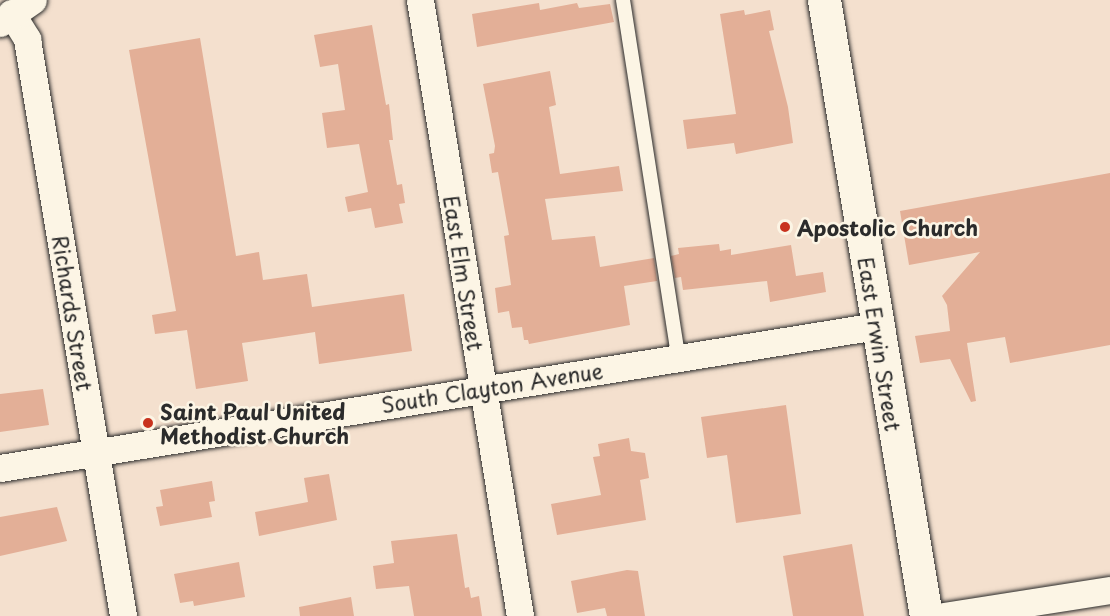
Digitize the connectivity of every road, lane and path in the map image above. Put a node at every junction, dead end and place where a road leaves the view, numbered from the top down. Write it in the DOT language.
graph roads {
  1 [pos="420,0"];
  2 [pos="623,0"];
  3 [pos="824,0"];
  4 [pos="15,12"];
  5 [pos="877,326"];
  6 [pos="678,357"];
  7 [pos="482,388"];
  8 [pos="96,452"];
  9 [pos="0,468"];
  10 [pos="1110,590"];
  11 [pos="123,616"];
  12 [pos="520,616"];
  13 [pos="926,616"];
  14 [pos="944,616"];
  1 -- 7 [label="street, East Elm Street"];
  2 -- 6 [label="lane"];
  3 -- 5 [label="main road, East Erwin Street"];
  4 -- 8 [label="street, Richards Street"];
  5 -- 6 [label="street, South Clayton Avenue"];
  5 -- 13 [label="main road, East Erwin Street"];
  6 -- 7 [label="street, South Clayton Avenue"];
  7 -- 8 [label="street, South Clayton Avenue"];
  7 -- 12 [label="street, East Elm Street"];
  8 -- 9 [label="street, South Clayton Avenue"];
  8 -- 11 [label="street, Richards Street"];
  10 -- 14 [label="street"];
}
